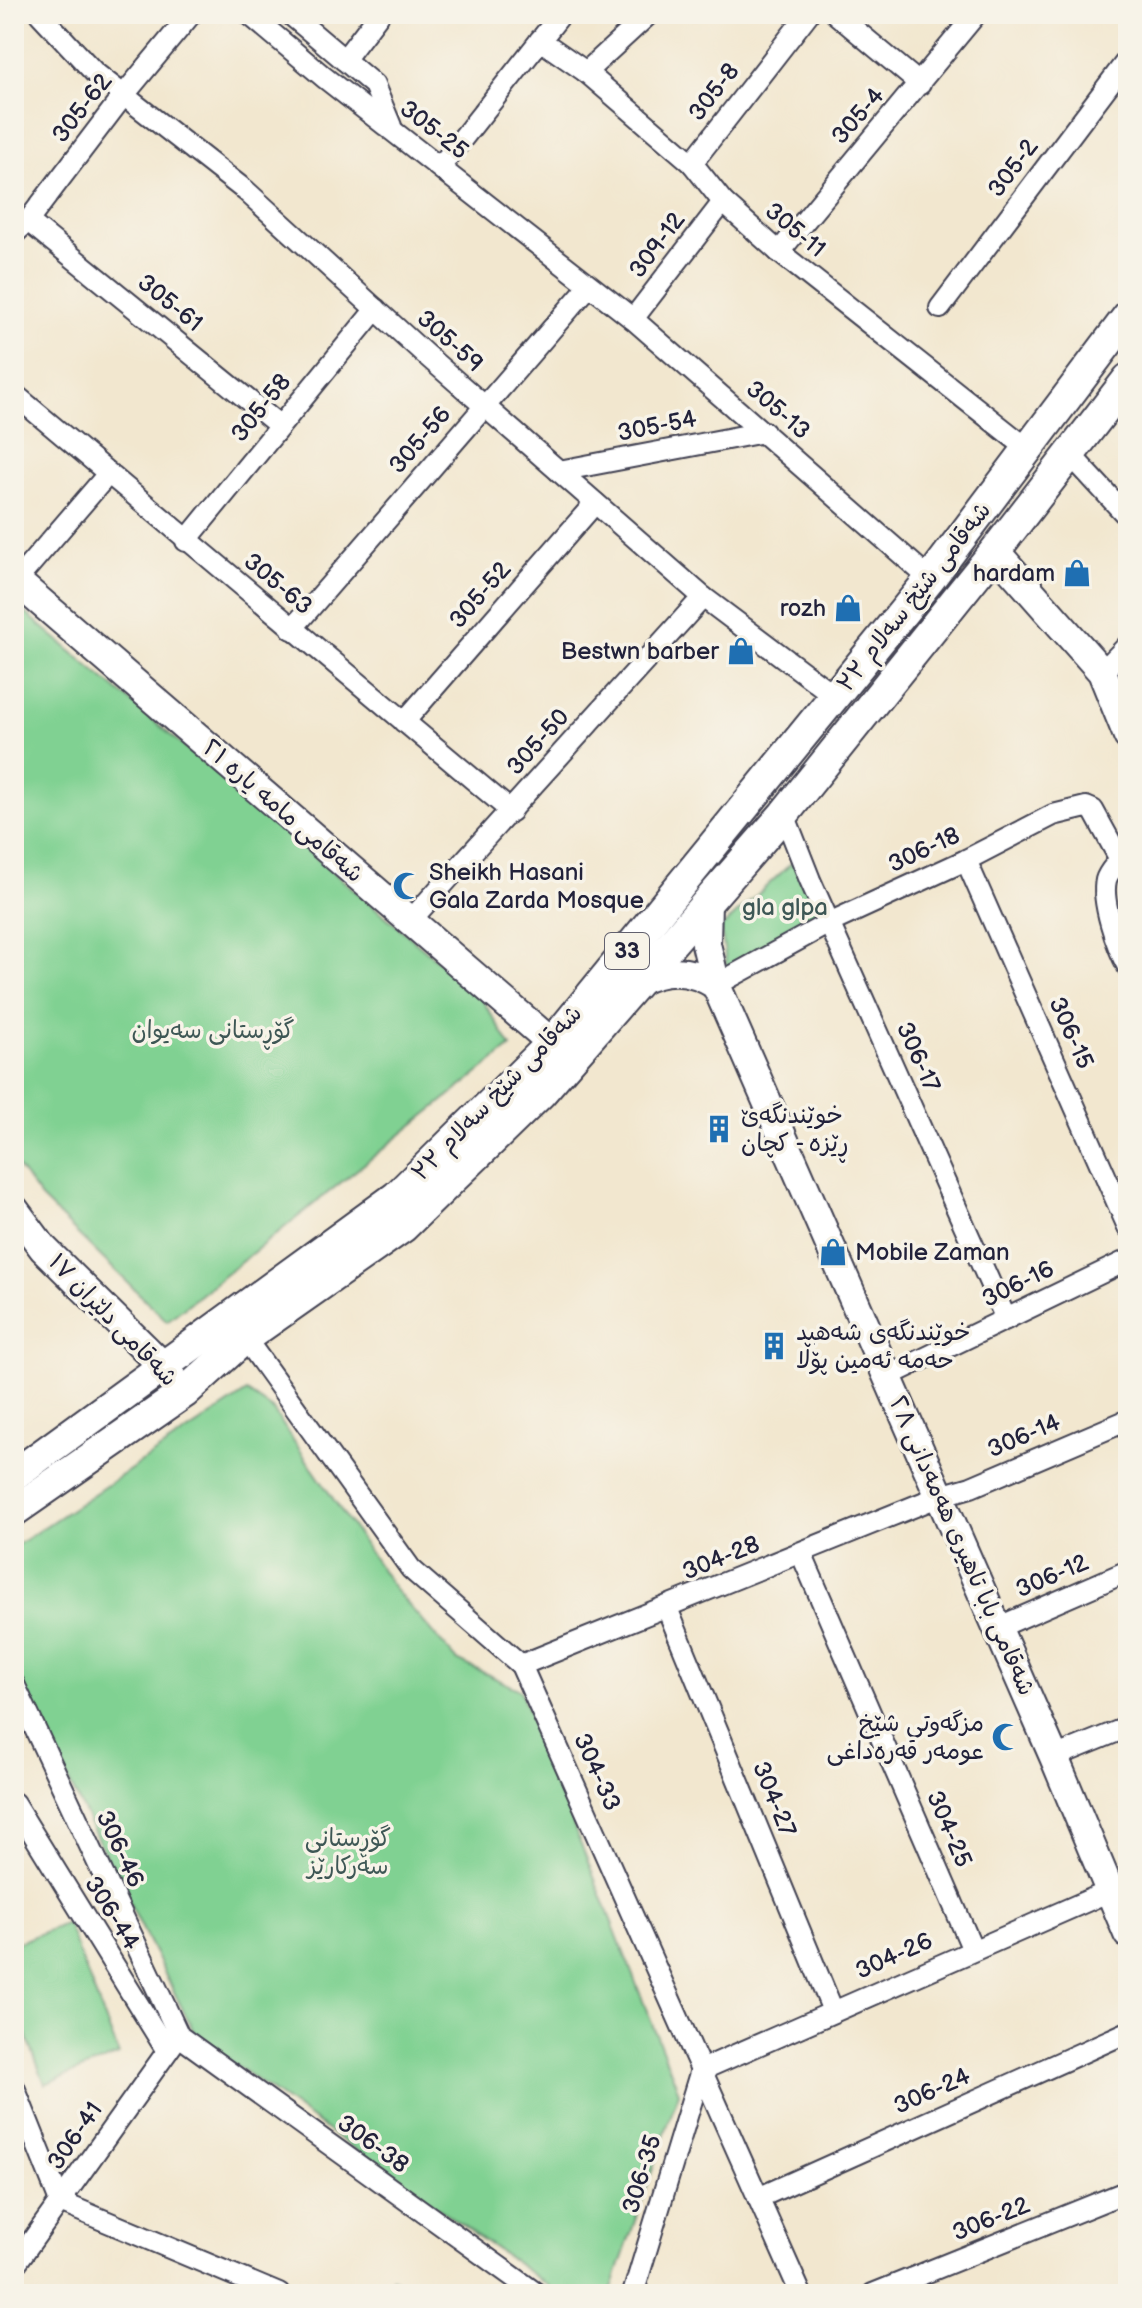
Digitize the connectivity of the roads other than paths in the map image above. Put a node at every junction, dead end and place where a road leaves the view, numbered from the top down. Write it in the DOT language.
graph roads {
  1 [pos="40,14"];
  2 [pos="191,14"];
  3 [pos="249,14"];
  4 [pos="290,14"];
  5 [pos="379,14"];
  6 [pos="561,14"];
  7 [pos="649,14"];
  8 [pos="808,14"];
  9 [pos="836,14"];
  10 [pos="976,14"];
  11 [pos="540,40"];
  12 [pos="1128,59"];
  13 [pos="344,60"];
  14 [pos="586,72"];
  15 [pos="920,84"];
  16 [pos="123,96"];
  17 [pos="393,130"];
  18 [pos="692,163"];
  19 [pos="440,167"];
  20 [pos="723,202"];
  21 [pos="21,227"];
  22 [pos="779,252"];
  23 [pos="589,286"];
  24 [pos="940,308"];
  25 [pos="376,309"];
  26 [pos="1128,316"];
  27 [pos="633,319"];
  28 [pos="1128,379"];
  29 [pos="14,394"];
  30 [pos="484,405"];
  31 [pos="280,426"];
  32 [pos="764,432"];
  33 [pos="1028,449"];
  34 [pos="1069,453"];
  35 [pos="559,471"];
  36 [pos="108,474"];
  37 [pos="595,503"];
  38 [pos="1128,517"];
  39 [pos="186,541"];
  40 [pos="995,551"];
  41 [pos="930,579"];
  42 [pos="15,580"];
  43 [pos="703,597"];
  44 [pos="292,629"];
  45 [pos="1128,645"];
  46 [pos="1102,672"];
  47 [pos="836,697"];
  48 [pos="404,722"];
  49 [pos="1128,736"];
  50 [pos="778,767"];
  51 [pos="511,811"];
  52 [pos="742,811"];
  53 [pos="785,813"];
  54 [pos="966,860"];
  55 [pos="1124,866"];
  56 [pos="707,902"];
  57 [pos="410,921"];
  58 [pos="829,923"];
  59 [pos="1128,967"];
  60 [pos="637,982"];
  61 [pos="716,985"];
  62 [pos="552,1043"];
  63 [pos="16,1216"];
  64 [pos="1128,1227"];
  65 [pos="1128,1260"];
  66 [pos="1006,1319"];
  67 [pos="245,1338"];
  68 [pos="162,1365"];
  69 [pos="888,1376"];
  70 [pos="184,1393"];
  71 [pos="1128,1420"];
  72 [pos="14,1475"];
  73 [pos="940,1496"];
  74 [pos="14,1511"];
  75 [pos="801,1553"];
  76 [pos="1128,1571"];
  77 [pos="667,1608"];
  78 [pos="997,1628"];
  79 [pos="521,1665"];
  80 [pos="14,1684"];
  81 [pos="1128,1727"];
  82 [pos="1054,1757"];
  83 [pos="14,1803"];
  84 [pos="1118,1887"];
  85 [pos="1128,1934"];
  86 [pos="973,1950"];
  87 [pos="833,2011"];
  88 [pos="1128,2032"];
  89 [pos="173,2043"];
  90 [pos="701,2070"];
  91 [pos="14,2087"];
  92 [pos="1128,2191"];
  93 [pos="758,2198"];
  94 [pos="60,2202"];
  95 [pos="14,2266"];
  96 [pos="279,2294"];
  97 [pos="537,2294"];
  98 [pos="633,2294"];
  99 [pos="801,2294"];
  100 [pos="873,2294"];
  1 -- 16 [label="street, 305-59"];
  2 -- 16 [label="street, 305-62"];
  3 -- 17 [label="street, 305-25"];
  4 -- 13 [label="street"];
  5 -- 13 [label="street"];
  6 -- 11 [label="street"];
  7 -- 14 [label="street"];
  8 -- 18 [label="street, 305-8"];
  9 -- 15 [label="street"];
  10 -- 15 [label="street, 305-4"];
  11 -- 14 [label="street, 305-11"];
  11 -- 19 [label="street"];
  12 -- 24 [label="street, 305-2"];
  13 -- 17 [label="street"];
  14 -- 18 [label="street, 305-11"];
  15 -- 22 [label="street, 305-4"];
  16 -- 21 [label="street, 305-62"];
  16 -- 25 [label="street, 305-59"];
  17 -- 19 [label="street, 305-25"];
  18 -- 20 [label="street, 305-11"];
  19 -- 23 [label="street, 305-25"];
  20 -- 22 [label="street, 305-11"];
  20 -- 27 [label="street, 309-12"];
  21 -- 31 [label="street, 305-61"];
  22 -- 33 [label="street, 305-11"];
  23 -- 27 [label="street, 305-13"];
  23 -- 30 [label="street, 305-56"];
  25 -- 30 [label="street, 305-59"];
  25 -- 31 [label="street, 305-58"];
  26 -- 33 [label="main road, شەقامی شێخ سەلام ٣٣ / 33"];
  27 -- 32 [label="street, 305-13"];
  28 -- 34 [label="main road, شەقامی شێخ سەلام ٣٣ / 33"];
  29 -- 36 [label="street, 305-63"];
  30 -- 35 [label="street, 305-59"];
  30 -- 44 [label="street, 305-56"];
  31 -- 39 [label="street, 305-58"];
  32 -- 35 [label="street, 305-54"];
  32 -- 41 [label="street, 305-13"];
  33 -- 41 [label="main road, شەقامی شێخ سەلام ٣٣ / 33"];
  34 -- 38 [label="street"];
  34 -- 40 [label="main road, شەقامی شێخ سەلام ٣٣ / 33"];
  35 -- 37 [label="street, 305-59"];
  36 -- 39 [label="street, 305-63"];
  36 -- 42 [label="street"];
  37 -- 43 [label="street, 305-59"];
  37 -- 48 [label="street, 305-52"];
  39 -- 44 [label="street, 305-63"];
  40 -- 46 [label="street"];
  40 -- 53 [label="main road, شەقامی شێخ سەلام ٣٣ / 33"];
  41 -- 47 [label="main road, شەقامی شێخ سەلام ٣٣ / 33"];
  42 -- 57 [label="street, شەقامی مامە یارە ٢١"];
  43 -- 47 [label="street, 305-59"];
  43 -- 51 [label="street, 305-50"];
  44 -- 48 [label="street, 305-63"];
  45 -- 46 [label="street"];
  46 -- 49 [label="street"];
  47 -- 50 [label="main road, شەقامی شێخ سەلام ٣٣ / 33"];
  48 -- 51 [label="street, 305-63"];
  50 -- 52 [label="main road, شەقامی شێخ سەلام ٣٣ / 33"];
  50 -- 53 [label="main road"];
  51 -- 57 [label="street, 305-50"];
  52 -- 53 [label="main road"];
  52 -- 62 [label="main road, شەقامی شێخ سەلام ٣٣ / 33"];
  53 -- 56 [label="main road, شەقامی شێخ سەلام ٣٣ / 33"];
  53 -- 58 [label="street, 306-17"];
  54 -- 55 [label="street, 306-18"];
  54 -- 58 [label="street, 306-18"];
  54 -- 64 [label="street, 306-15"];
  55 -- 59 [label="street"];
  56 -- 60 [label="main road, شەقامی شێخ سەلام ٣٣ / 33"];
  56 -- 61 [label="street, شەقامی بابا تاهیری هەمەدانی ٢٨"];
  57 -- 62 [label="street, شەقامی مامە یارە ٢١"];
  58 -- 61 [label="street, 306-18"];
  58 -- 66 [label="street, 306-17"];
  60 -- 61 [label="street"];
  60 -- 67 [label="main road, شەقامی شێخ سەلام ٣٣ / 33"];
  61 -- 69 [label="street, شەقامی بابا تاهیری هەمەدانی ٢٨"];
  62 -- 68 [label="main road, شەقامی شێخ سەلام ٣٣ / 33"];
  63 -- 68 [label="street, شەقامی دلێران ١٧"];
  65 -- 66 [label="street, 306-16"];
  66 -- 69 [label="street, 306-16"];
  67 -- 70 [label="main road, شەقامی شێخ سەلام ٣٣ / 33"];
  67 -- 79 [label="street, 304-33"];
  68 -- 70 [label="street, شەقامی دلێران ١٧"];
  68 -- 72 [label="main road, شەقامی شێخ سەلام ٣٣ / 33"];
  69 -- 73 [label="street, شەقامی بابا تاهیری هەمەدانی ٢٨"];
  70 -- 74 [label="main road, شەقامی شێخ سەلام ٣٣ / 33"];
  71 -- 73 [label="street, 306-14"];
  73 -- 75 [label="street, 304-28"];
  73 -- 78 [label="street, شەقامی بابا تاهیری هەمەدانی ٢٨"];
  75 -- 77 [label="street, 304-28"];
  75 -- 86 [label="street, 304-25"];
  76 -- 78 [label="street, 306-12"];
  77 -- 79 [label="street, 304-28"];
  77 -- 87 [label="street, 304-27"];
  78 -- 82 [label="street, شەقامی بابا تاهیری هەمەدانی ٢٨"];
  79 -- 90 [label="street, 304-33"];
  80 -- 89 [label="street, 306-46"];
  81 -- 82 [label="street"];
  82 -- 84 [label="street, شەقامی بابا تاهیری هەمەدانی ٢٨"];
  83 -- 89 [label="street, 306-44"];
  84 -- 85 [label="street, شەقامی بابا تاهیری هەمەدانی ٢٨"];
  84 -- 86 [label="street, 304-26"];
  86 -- 87 [label="street, 304-26"];
  87 -- 90 [label="street, 304-26"];
  88 -- 93 [label="street, 306-24"];
  89 -- 94 [label="street, 306-41"];
  89 -- 97 [label="street, 306-38"];
  90 -- 93 [label="street, 304-33"];
  90 -- 98 [label="street, 306-35"];
  91 -- 94 [label="street"];
  92 -- 100 [label="street, 306-22"];
  93 -- 99 [label="street, 304-33"];
  94 -- 95 [label="street, 306-41"];
  94 -- 96 [label="street"];
}
